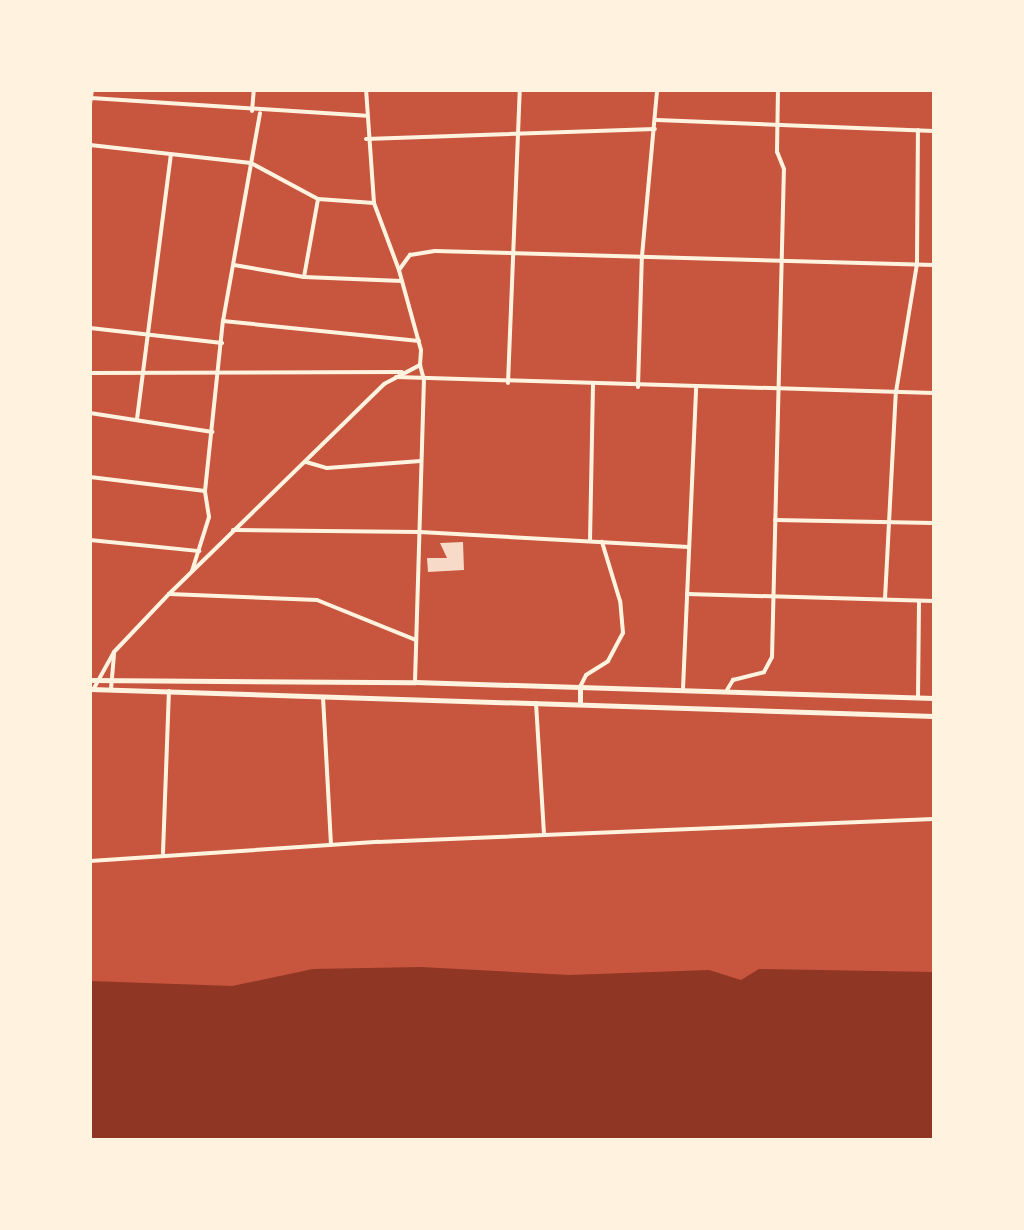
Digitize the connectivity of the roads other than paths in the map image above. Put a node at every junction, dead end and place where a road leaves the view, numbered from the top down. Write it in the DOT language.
graph roads {
  1 [pos="92,90"];
  2 [pos="254,90"];
  3 [pos="366,90"];
  4 [pos="520,90"];
  5 [pos="657,90"];
  6 [pos="778,90"];
  7 [pos="91,98"];
  8 [pos="90,104"];
  9 [pos="252,111"];
  10 [pos="260,113"];
  11 [pos="366,116"];
  12 [pos="656,120"];
  13 [pos="777,125"];
  14 [pos="655,129"];
  15 [pos="918,130"];
  16 [pos="934,131"];
  17 [pos="518,133"];
  18 [pos="366,139"];
  19 [pos="90,145"];
  20 [pos="171,155"];
  21 [pos="251,163"];
  22 [pos="318,199"];
  23 [pos="374,203"];
  24 [pos="517,254"];
  25 [pos="642,256"];
  26 [pos="782,261"];
  27 [pos="917,264"];
  28 [pos="234,265"];
  29 [pos="934,265"];
  30 [pos="399,270"];
  31 [pos="304,277"];
  32 [pos="402,281"];
  33 [pos="223,321"];
  34 [pos="90,328"];
  35 [pos="148,335"];
  36 [pos="419,341"];
  37 [pos="222,343"];
  38 [pos="420,365"];
  39 [pos="408,372"];
  40 [pos="90,373"];
  41 [pos="221,374"];
  42 [pos="143,375"];
  43 [pos="394,377"];
  44 [pos="424,380"];
  45 [pos="508,383"];
  46 [pos="593,385"];
  47 [pos="638,387"];
  48 [pos="696,388"];
  49 [pos="781,390"];
  50 [pos="896,392"];
  51 [pos="934,393"];
  52 [pos="90,413"];
  53 [pos="137,419"];
  54 [pos="213,432"];
  55 [pos="422,461"];
  56 [pos="306,462"];
  57 [pos="90,477"];
  58 [pos="205,491"];
  59 [pos="775,520"];
  60 [pos="889,522"];
  61 [pos="934,523"];
  62 [pos="233,530"];
  63 [pos="420,532"];
  64 [pos="90,540"];
  65 [pos="590,541"];
  66 [pos="602,542"];
  67 [pos="689,547"];
  68 [pos="199,551"];
  69 [pos="192,572"];
  70 [pos="169,594"];
  71 [pos="687,594"];
  72 [pos="775,597"];
  73 [pos="885,599"];
  74 [pos="919,601"];
  75 [pos="934,601"];
  76 [pos="416,640"];
  77 [pos="114,652"];
  78 [pos="111,679"];
  79 [pos="92,680"];
  80 [pos="415,682"];
  81 [pos="580,687"];
  82 [pos="91,689"];
  83 [pos="683,689"];
  84 [pos="727,690"];
  85 [pos="111,691"];
  86 [pos="169,691"];
  87 [pos="323,694"];
  88 [pos="918,698"];
  89 [pos="934,698"];
  90 [pos="536,703"];
  91 [pos="580,704"];
  92 [pos="934,716"];
  93 [pos="934,819"];
  94 [pos="544,835"];
  95 [pos="331,845"];
  96 [pos="163,853"];
  97 [pos="90,861"];
  1 -- 7 [label="street"];
  2 -- 9 [label="street"];
  3 -- 11 [label="street"];
  4 -- 17 [label="street"];
  5 -- 12 [label="street"];
  6 -- 13 [label="street"];
  7 -- 8 [label="street"];
  7 -- 9 [label="street"];
  9 -- 10 [label="street"];
  10 -- 11 [label="street"];
  10 -- 21 [label="street"];
  11 -- 18 [label="street"];
  12 -- 13 [label="street"];
  12 -- 14 [label="street"];
  13 -- 15 [label="street"];
  13 -- 26 [label="street"];
  14 -- 17 [label="street"];
  14 -- 25 [label="street"];
  15 -- 16 [label="street"];
  15 -- 27 [label="street"];
  17 -- 18 [label="street"];
  17 -- 24 [label="street"];
  18 -- 23 [label="street"];
  19 -- 20 [label="street"];
  20 -- 21 [label="street"];
  20 -- 35 [label="street"];
  21 -- 22 [label="street"];
  21 -- 28 [label="street"];
  22 -- 23 [label="street"];
  22 -- 31 [label="street"];
  23 -- 30 [label="street"];
  24 -- 25 [label="street"];
  24 -- 30 [label="street"];
  24 -- 45 [label="street"];
  25 -- 26 [label="street"];
  25 -- 47 [label="street"];
  26 -- 27 [label="street"];
  26 -- 49 [label="street"];
  27 -- 29 [label="street"];
  27 -- 50 [label="street"];
  28 -- 31 [label="street"];
  28 -- 33 [label="street"];
  30 -- 32 [label="street"];
  31 -- 32 [label="street"];
  32 -- 36 [label="street"];
  33 -- 36 [label="street"];
  33 -- 37 [label="street"];
  34 -- 35 [label="street"];
  35 -- 37 [label="street"];
  35 -- 42 [label="street"];
  36 -- 38 [label="street"];
  37 -- 41 [label="street"];
  38 -- 39 [label="street"];
  38 -- 44 [label="street"];
  39 -- 41 [label="street"];
  39 -- 43 [label="street"];
  40 -- 42 [label="street"];
  41 -- 42 [label="street"];
  41 -- 54 [label="street"];
  42 -- 53 [label="street"];
  43 -- 44 [label="street"];
  43 -- 56 [label="street"];
  44 -- 45 [label="street"];
  44 -- 55 [label="street"];
  45 -- 46 [label="street"];
  46 -- 47 [label="street"];
  46 -- 65 [label="street"];
  47 -- 48 [label="street"];
  48 -- 49 [label="street"];
  48 -- 67 [label="street"];
  49 -- 50 [label="street"];
  49 -- 59 [label="street"];
  50 -- 51 [label="street"];
  50 -- 60 [label="street"];
  52 -- 53 [label="street"];
  53 -- 54 [label="street"];
  54 -- 58 [label="street"];
  55 -- 56 [label="street"];
  55 -- 63 [label="street"];
  56 -- 62 [label="street"];
  57 -- 58 [label="street"];
  58 -- 68 [label="street"];
  59 -- 60 [label="street"];
  59 -- 72 [label="street"];
  60 -- 61 [label="street"];
  60 -- 73 [label="street"];
  62 -- 63 [label="street"];
  62 -- 69 [label="street"];
  63 -- 65 [label="street"];
  63 -- 76 [label="street"];
  64 -- 68 [label="street"];
  65 -- 66 [label="street"];
  66 -- 67 [label="street"];
  66 -- 81 [label="street"];
  67 -- 71 [label="street"];
  68 -- 69 [label="street"];
  69 -- 70 [label="street"];
  70 -- 76 [label="street"];
  70 -- 77 [label="street"];
  71 -- 72 [label="street"];
  71 -- 83 [label="street"];
  72 -- 73 [label="street"];
  72 -- 84 [label="street"];
  73 -- 74 [label="street"];
  74 -- 75 [label="street"];
  74 -- 88 [label="street"];
  76 -- 80 [label="street"];
  77 -- 78 [label="street"];
  77 -- 79 [label="street"];
  78 -- 79 [label="main road"];
  78 -- 80 [label="main road"];
  78 -- 85 [label="street"];
  79 -- 82 [label="street"];
  80 -- 81 [label="main road"];
  81 -- 83 [label="main road"];
  81 -- 91 [label="main road"];
  82 -- 85 [label="main road"];
  83 -- 84 [label="main road"];
  84 -- 88 [label="main road"];
  85 -- 86 [label="main road"];
  86 -- 87 [label="main road"];
  86 -- 96 [label="street"];
  87 -- 90 [label="main road"];
  87 -- 95 [label="street"];
  88 -- 89 [label="main road"];
  90 -- 91 [label="main road"];
  90 -- 94 [label="street"];
  91 -- 92 [label="main road"];
  93 -- 94 [label="street"];
  94 -- 95 [label="street"];
  95 -- 96 [label="street"];
  96 -- 97 [label="street"];
}
